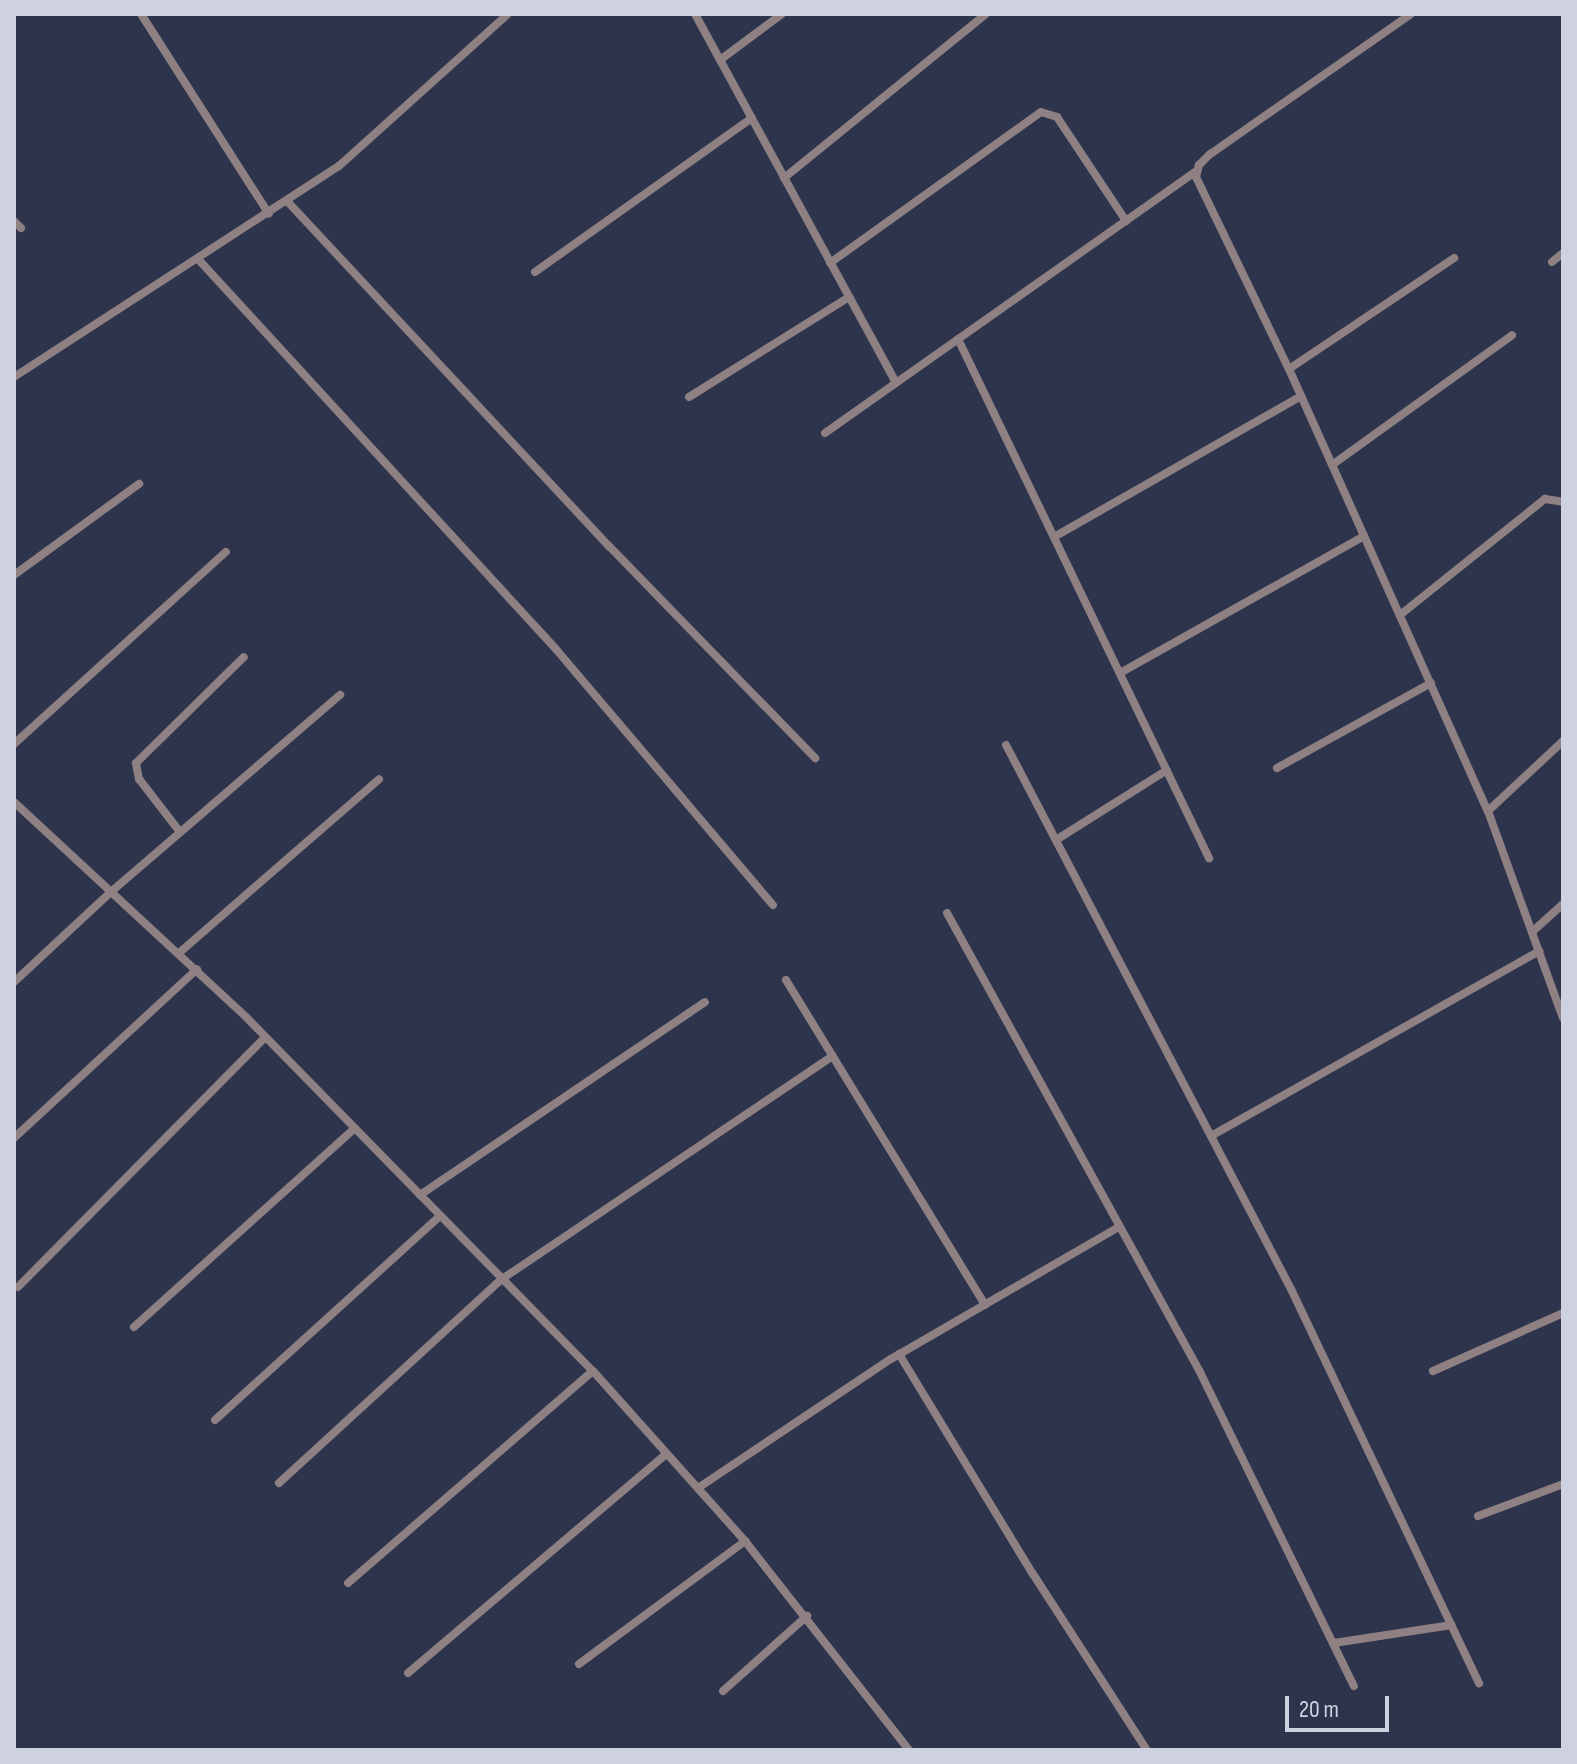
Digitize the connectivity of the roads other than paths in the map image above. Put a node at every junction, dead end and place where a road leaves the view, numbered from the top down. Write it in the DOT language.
graph roads {
  1 [pos="141,14"];
  2 [pos="508,14"];
  3 [pos="695,14"];
  4 [pos="782,14"];
  5 [pos="986,14"];
  6 [pos="1411,14"];
  7 [pos="720,60"];
  8 [pos="752,118"];
  9 [pos="1198,171"];
  10 [pos="784,178"];
  11 [pos="287,201"];
  12 [pos="269,214"];
  13 [pos="1126,221"];
  14 [pos="1563,253"];
  15 [pos="1454,258"];
  16 [pos="198,259"];
  17 [pos="1552,262"];
  18 [pos="830,263"];
  19 [pos="535,272"];
  20 [pos="849,297"];
  21 [pos="1512,335"];
  22 [pos="958,339"];
  23 [pos="1289,369"];
  24 [pos="14,377"];
  25 [pos="896,383"];
  26 [pos="1301,396"];
  27 [pos="689,397"];
  28 [pos="825,433"];
  29 [pos="1332,465"];
  30 [pos="139,484"];
  31 [pos="1563,502"];
  32 [pos="1364,536"];
  33 [pos="1054,537"];
  34 [pos="226,552"];
  35 [pos="14,575"];
  36 [pos="1400,615"];
  37 [pos="244,657"];
  38 [pos="1120,673"];
  39 [pos="1431,683"];
  40 [pos="340,695"];
  41 [pos="1563,741"];
  42 [pos="14,744"];
  43 [pos="1006,745"];
  44 [pos="815,758"];
  45 [pos="1277,768"];
  46 [pos="1167,770"];
  47 [pos="379,779"];
  48 [pos="15,804"];
  49 [pos="1488,811"];
  50 [pos="180,832"];
  51 [pos="1056,840"];
  52 [pos="1209,858"];
  53 [pos="112,891"];
  54 [pos="1563,904"];
  55 [pos="773,905"];
  56 [pos="947,913"];
  57 [pos="1532,932"];
  58 [pos="1539,951"];
  59 [pos="179,953"];
  60 [pos="197,969"];
  61 [pos="786,980"];
  62 [pos="14,982"];
  63 [pos="705,1002"];
  64 [pos="1563,1018"];
  65 [pos="265,1037"];
  66 [pos="833,1056"];
  67 [pos="355,1128"];
  68 [pos="1211,1136"];
  69 [pos="14,1138"];
  70 [pos="420,1195"];
  71 [pos="440,1216"];
  72 [pos="1119,1227"];
  73 [pos="502,1279"];
  74 [pos="18,1287"];
  75 [pos="985,1305"];
  76 [pos="1563,1313"];
  77 [pos="134,1327"];
  78 [pos="899,1354"];
  79 [pos="593,1371"];
  80 [pos="1433,1371"];
  81 [pos="215,1420"];
  82 [pos="666,1454"];
  83 [pos="279,1483"];
  84 [pos="1563,1484"];
  85 [pos="698,1488"];
  86 [pos="1478,1516"];
  87 [pos="745,1541"];
  88 [pos="348,1583"];
  89 [pos="807,1616"];
  90 [pos="1452,1625"];
  91 [pos="1334,1643"];
  92 [pos="579,1664"];
  93 [pos="408,1673"];
  94 [pos="1479,1683"];
  95 [pos="1354,1686"];
  96 [pos="723,1691"];
  97 [pos="909,1750"];
  98 [pos="1147,1750"];
  1 -- 12 [label="street"];
  2 -- 11 [label="street"];
  3 -- 7 [label="street"];
  4 -- 7 [label="street"];
  5 -- 10 [label="street"];
  6 -- 9 [label="street"];
  7 -- 8 [label="street"];
  8 -- 10 [label="street"];
  8 -- 19 [label="street"];
  9 -- 13 [label="street"];
  9 -- 23 [label="street"];
  10 -- 18 [label="street"];
  11 -- 12 [label="street"];
  11 -- 44 [label="street"];
  12 -- 16 [label="street"];
  13 -- 18 [label="street"];
  13 -- 22 [label="street"];
  14 -- 17 [label="street"];
  15 -- 23 [label="street"];
  16 -- 24 [label="street"];
  16 -- 55 [label="street"];
  18 -- 20 [label="street"];
  20 -- 25 [label="street"];
  20 -- 27 [label="street"];
  21 -- 29 [label="street"];
  22 -- 25 [label="street"];
  22 -- 33 [label="street"];
  23 -- 26 [label="street"];
  25 -- 28 [label="street"];
  26 -- 29 [label="street"];
  26 -- 33 [label="street"];
  29 -- 32 [label="street"];
  30 -- 35 [label="street"];
  31 -- 36 [label="street"];
  32 -- 36 [label="street"];
  32 -- 38 [label="street"];
  33 -- 38 [label="street"];
  34 -- 42 [label="street"];
  36 -- 39 [label="street"];
  37 -- 50 [label="street"];
  38 -- 46 [label="street"];
  39 -- 45 [label="street"];
  39 -- 49 [label="street"];
  40 -- 50 [label="street"];
  41 -- 49 [label="street"];
  43 -- 51 [label="street"];
  46 -- 51 [label="street"];
  46 -- 52 [label="street"];
  47 -- 59 [label="street"];
  48 -- 53 [label="street"];
  49 -- 57 [label="street"];
  50 -- 53 [label="street"];
  51 -- 68 [label="street"];
  53 -- 59 [label="street"];
  53 -- 62 [label="street"];
  54 -- 57 [label="street"];
  56 -- 72 [label="street"];
  57 -- 58 [label="street"];
  58 -- 64 [label="street"];
  58 -- 68 [label="street"];
  59 -- 60 [label="street"];
  60 -- 65 [label="street"];
  60 -- 69 [label="street"];
  61 -- 66 [label="street"];
  63 -- 70 [label="street"];
  65 -- 67 [label="street"];
  65 -- 74 [label="street"];
  66 -- 73 [label="street"];
  66 -- 75 [label="street"];
  67 -- 70 [label="street"];
  67 -- 77 [label="street"];
  68 -- 90 [label="street"];
  70 -- 71 [label="street"];
  71 -- 73 [label="street"];
  71 -- 81 [label="street"];
  72 -- 75 [label="street"];
  72 -- 91 [label="street"];
  73 -- 79 [label="street"];
  73 -- 83 [label="street"];
  75 -- 78 [label="street"];
  76 -- 80 [label="street"];
  78 -- 85 [label="street"];
  78 -- 98 [label="street"];
  79 -- 82 [label="street"];
  79 -- 88 [label="street"];
  82 -- 85 [label="street"];
  82 -- 93 [label="street"];
  84 -- 86 [label="street"];
  85 -- 87 [label="street"];
  87 -- 89 [label="street"];
  87 -- 92 [label="street"];
  89 -- 96 [label="street"];
  89 -- 97 [label="street"];
  90 -- 91 [label="street"];
  90 -- 94 [label="street"];
  91 -- 95 [label="street"];
}
